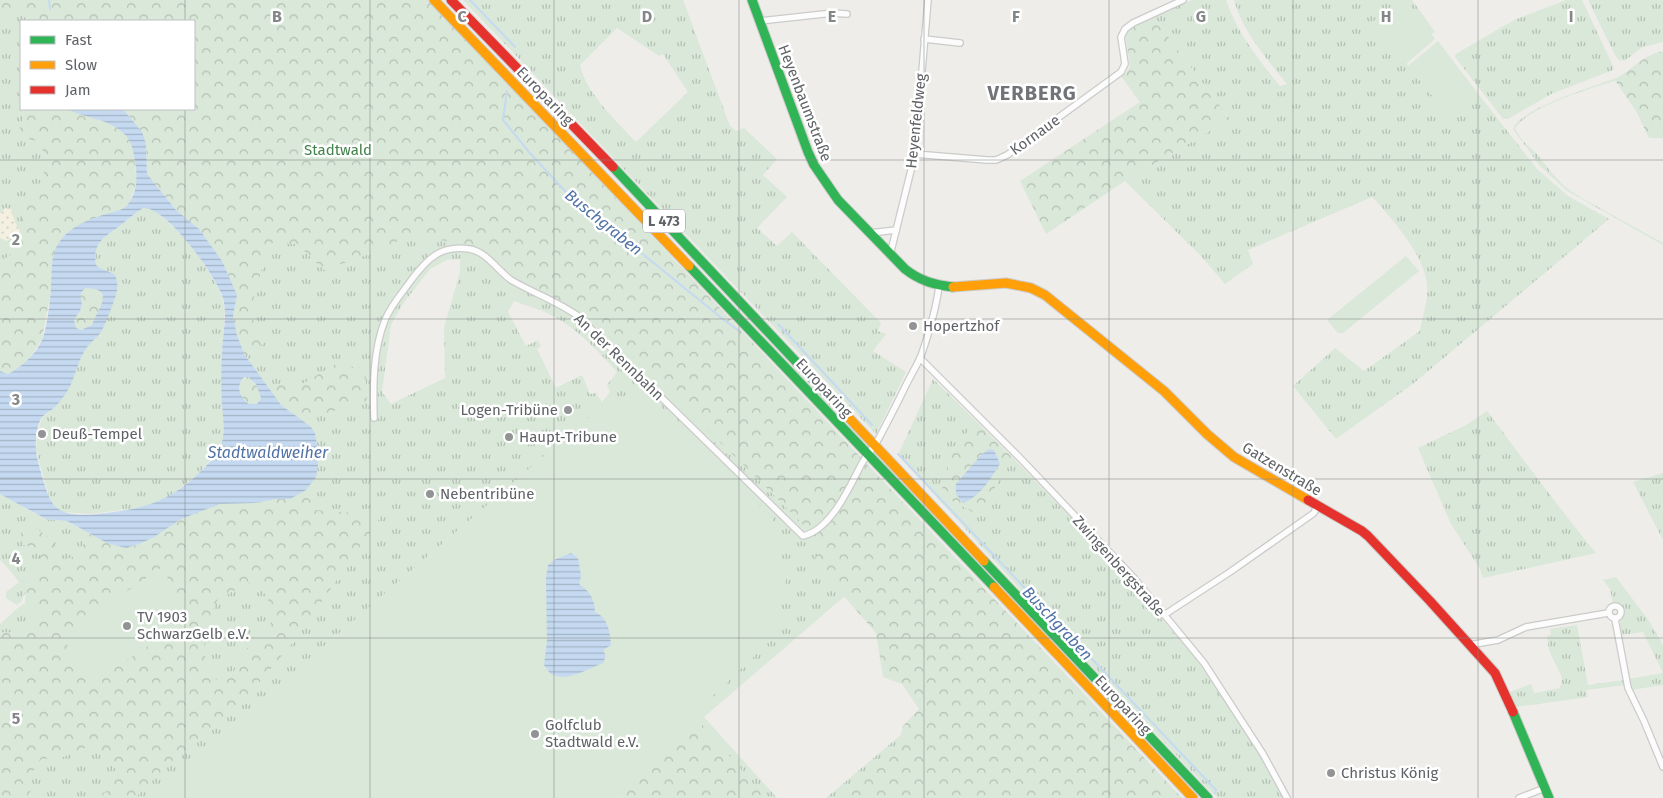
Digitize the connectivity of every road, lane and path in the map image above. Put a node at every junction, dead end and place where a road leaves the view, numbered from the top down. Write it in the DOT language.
graph roads {
  1 [pos="434,0"];
  2 [pos="451,0"];
  3 [pos="752,0"];
  4 [pos="928,0"];
  5 [pos="1183,0"];
  6 [pos="847,14"];
  7 [pos="759,21"];
  8 [pos="924,39"];
  9 [pos="960,43"];
  10 [pos="915,154"];
  11 [pos="896,230"];
  12 [pos="870,233"];
  13 [pos="890,255"];
  14 [pos="915,276"];
  15 [pos="939,286"];
  16 [pos="920,358"];
  17 [pos="374,418"];
  18 [pos="874,445"];
  19 [pos="868,454"];
  20 [pos="1317,506"];
  21 [pos="1608,612"];
  22 [pos="1164,616"];
  23 [pos="1615,619"];
  24 [pos="1469,645"];
  25 [pos="1663,766"];
  26 [pos="1545,788"];
  27 [pos="1193,798"];
  28 [pos="1208,798"];
  29 [pos="1287,798"];
  30 [pos="1519,798"];
  31 [pos="1549,798"];
  1 -- 19 [label="main road, Europaring / L 473"];
  2 -- 18 [label="main road, Europaring / L 473"];
  3 -- 7 [label="main road, Heyenbaumstraße"];
  4 -- 8 [label="street, Heyenfeldweg"];
  5 -- 10 [label="street, Kornaue"];
  6 -- 7 [label="street"];
  7 -- 12 [label="main road, Heyenbaumstraße"];
  8 -- 9 [label="street"];
  8 -- 10 [label="street, Heyenfeldweg"];
  10 -- 11 [label="street, Heyenfeldweg"];
  11 -- 12 [label="street"];
  11 -- 13 [label="street, Heyenfeldweg"];
  12 -- 13 [label="main road, Heyenbaumstraße"];
  13 -- 14 [label="main road, Heyenbaumstraße"];
  14 -- 15 [label="main road, Gatzenstraße"];
  15 -- 16 [label="street"];
  15 -- 20 [label="main road, Gatzenstraße"];
  16 -- 18 [label="street"];
  16 -- 22 [label="street, Zwingenbergstraße"];
  17 -- 19 [label="street, An der Rennbahn"];
  18 -- 19 [label="street, An der Rennbahn"];
  18 -- 28 [label="main road, Europaring / L 473"];
  19 -- 27 [label="main road, Europaring / L 473"];
  20 -- 22 [label="street"];
  20 -- 24 [label="main road, Gatzenstraße"];
  21 -- 23 [label="street"];
  21 -- 23 [label="street"];
  21 -- 24 [label="street"];
  22 -- 29 [label="street, Zwingenbergstraße"];
  23 -- 25 [label="street"];
  24 -- 26 [label="main road, Gatzenstraße"];
  26 -- 30 [label="street"];
  26 -- 31 [label="main road, Gatzenstraße"];
}
